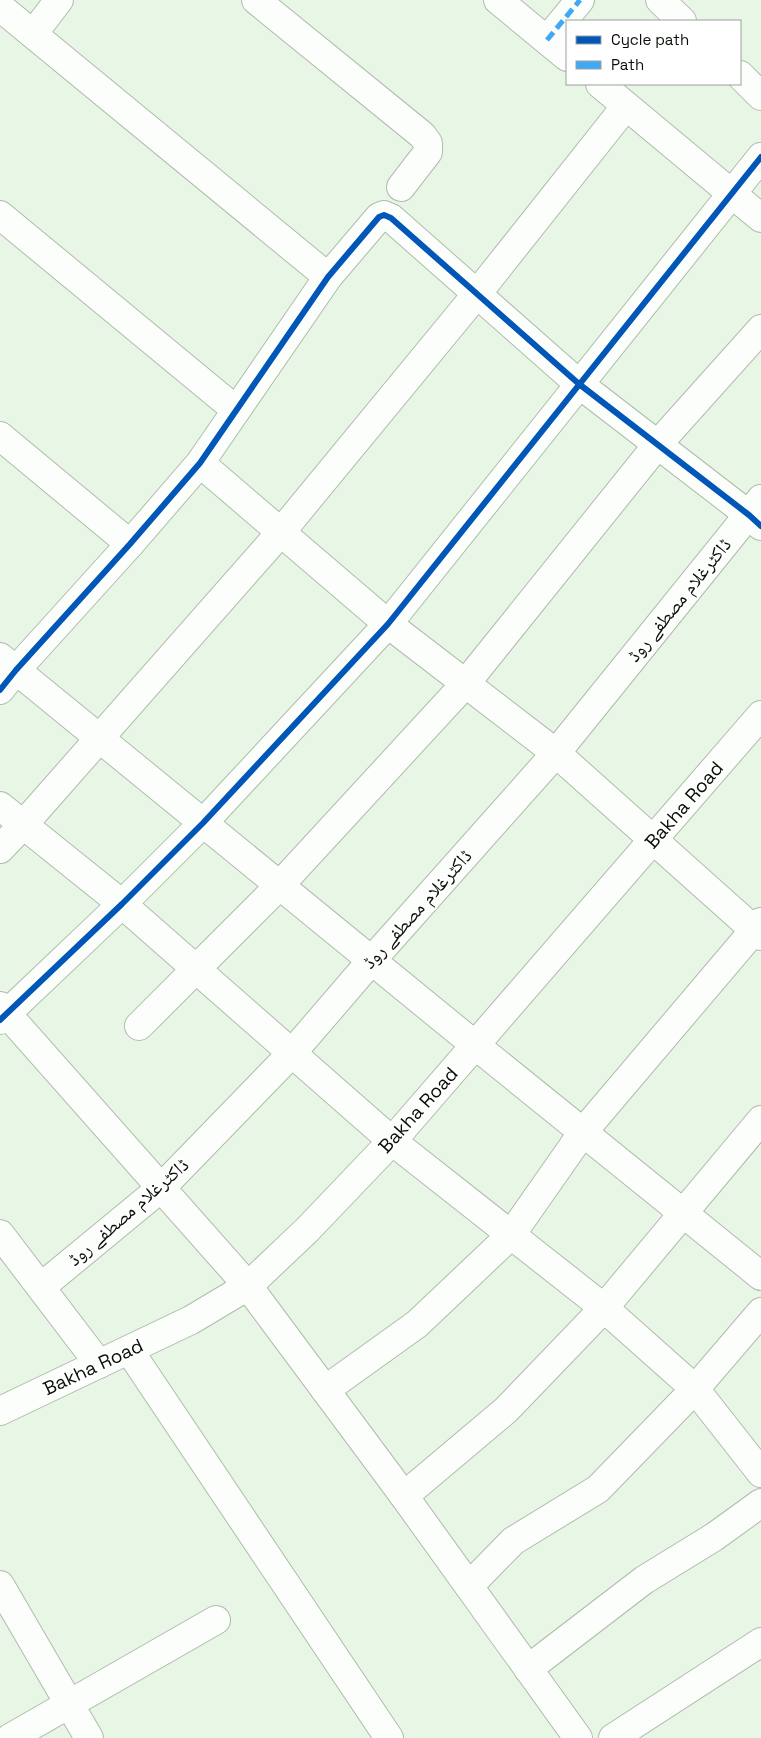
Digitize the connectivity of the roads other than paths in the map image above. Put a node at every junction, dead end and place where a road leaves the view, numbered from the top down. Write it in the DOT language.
graph roads {
  1 [pos="59,0"];
  2 [pos="256,0"];
  3 [pos="498,0"];
  4 [pos="580,0"];
  5 [pos="660,0"];
  6 [pos="0,7"];
  7 [pos="681,20"];
  8 [pos="33,34"];
  9 [pos="547,40"];
  10 [pos="566,56"];
  11 [pos="741,77"];
  12 [pos="601,85"];
  13 [pos="761,96"];
  14 [pos="626,106"];
  15 [pos="761,157"];
  16 [pos="401,187"];
  17 [pos="731,193"];
  18 [pos="0,215"];
  19 [pos="761,218"];
  20 [pos="328,277"];
  21 [pos="476,295"];
  22 [pos="761,329"];
  23 [pos="580,384"];
  24 [pos="236,410"];
  25 [pos="0,436"];
  26 [pos="658,444"];
  27 [pos="200,463"];
  28 [pos="757,513"];
  29 [pos="281,532"];
  30 [pos="130,544"];
  31 [pos="388,624"];
  32 [pos="5,672"];
  33 [pos="466,683"];
  34 [pos="761,715"];
  35 [pos="100,738"];
  36 [pos="556,753"];
  37 [pos="0,806"];
  38 [pos="202,823"];
  39 [pos="23,825"];
  40 [pos="654,840"];
  41 [pos="0,849"];
  42 [pos="280,886"];
  43 [pos="122,904"];
  44 [pos="759,929"];
  45 [pos="371,961"];
  46 [pos="196,969"];
  47 [pos="2,1013"];
  48 [pos="138,1026"];
  49 [pos="475,1045"];
  50 [pos="292,1053"];
  51 [pos="761,1120"];
  52 [pos="583,1132"];
  53 [pos="392,1141"];
  54 [pos="161,1188"];
  55 [pos="684,1213"];
  56 [pos="0,1234"];
  57 [pos="511,1235"];
  58 [pos="761,1276"];
  59 [pos="248,1286"];
  60 [pos="41,1288"];
  61 [pos="604,1308"];
  62 [pos="761,1312"];
  63 [pos="129,1350"];
  64 [pos="99,1364"];
  65 [pos="695,1389"];
  66 [pos="325,1390"];
  67 [pos="0,1411"];
  68 [pos="761,1473"];
  69 [pos="404,1496"];
  70 [pos="761,1502"];
  71 [pos="0,1585"];
  72 [pos="469,1586"];
  73 [pos="216,1620"];
  74 [pos="761,1642"];
  75 [pos="528,1669"];
  76 [pos="69,1704"];
  77 [pos="10,1738"];
  78 [pos="89,1738"];
  79 [pos="389,1738"];
  80 [pos="578,1738"];
  81 [pos="613,1738"];
  1 -- 8 [label="street"];
  2 -- 16 [label="street"];
  3 -- 9 [label="street"];
  4 -- 9 [label="street"];
  5 -- 7 [label="street"];
  6 -- 8 [label="street"];
  8 -- 20 [label="street"];
  9 -- 10 [label="street"];
  11 -- 13 [label="street"];
  12 -- 14 [label="street"];
  14 -- 17 [label="street"];
  14 -- 21 [label="street"];
  15 -- 17 [label="street"];
  17 -- 19 [label="street"];
  17 -- 23 [label="street"];
  18 -- 24 [label="street"];
  20 -- 21 [label="street"];
  20 -- 24 [label="street"];
  21 -- 23 [label="street"];
  21 -- 29 [label="street"];
  22 -- 26 [label="street"];
  23 -- 26 [label="street"];
  23 -- 31 [label="street"];
  24 -- 27 [label="street"];
  25 -- 30 [label="street"];
  26 -- 28 [label="street"];
  26 -- 33 [label="street"];
  27 -- 29 [label="street"];
  27 -- 30 [label="street"];
  28 -- 36 [label="street, ڈاکٹرغلام مصطفے روڈ"];
  29 -- 31 [label="street"];
  29 -- 35 [label="street"];
  30 -- 32 [label="street"];
  31 -- 33 [label="street"];
  31 -- 38 [label="street"];
  32 -- 35 [label="street"];
  33 -- 36 [label="street"];
  33 -- 42 [label="street"];
  34 -- 40 [label="street, Bakha Road"];
  35 -- 38 [label="street"];
  35 -- 39 [label="street"];
  36 -- 40 [label="street"];
  36 -- 45 [label="street, ڈاکٹرغلام مصطفے روڈ"];
  37 -- 39 [label="street"];
  38 -- 42 [label="street"];
  38 -- 43 [label="street"];
  39 -- 41 [label="street"];
  39 -- 43 [label="street"];
  40 -- 44 [label="street"];
  40 -- 49 [label="street, Bakha Road"];
  42 -- 45 [label="street"];
  42 -- 46 [label="street"];
  43 -- 46 [label="street"];
  43 -- 47 [label="street"];
  44 -- 52 [label="street"];
  45 -- 49 [label="street"];
  45 -- 50 [label="street, ڈاکٹرغلام مصطفے روڈ"];
  46 -- 48 [label="street"];
  46 -- 50 [label="street"];
  47 -- 54 [label="street"];
  49 -- 52 [label="street"];
  49 -- 53 [label="street, Bakha Road"];
  50 -- 53 [label="street"];
  50 -- 54 [label="street, ڈاکٹرغلام مصطفے روڈ"];
  51 -- 55 [label="street"];
  52 -- 55 [label="street"];
  52 -- 57 [label="street"];
  53 -- 57 [label="street"];
  53 -- 59 [label="street, Bakha Road"];
  54 -- 59 [label="street"];
  54 -- 60 [label="street, ڈاکٹرغلام مصطفے روڈ"];
  55 -- 58 [label="street"];
  55 -- 61 [label="street"];
  56 -- 60 [label="street"];
  57 -- 61 [label="street"];
  57 -- 66 [label="street"];
  59 -- 63 [label="street, Bakha Road"];
  59 -- 66 [label="street"];
  60 -- 64 [label="street"];
  61 -- 65 [label="street"];
  61 -- 69 [label="street"];
  62 -- 65 [label="street"];
  63 -- 64 [label="street, Bakha Road"];
  63 -- 79 [label="street"];
  64 -- 67 [label="street, Bakha Road"];
  65 -- 68 [label="street"];
  65 -- 72 [label="street"];
  66 -- 69 [label="street"];
  69 -- 72 [label="street"];
  70 -- 75 [label="street"];
  71 -- 76 [label="street"];
  72 -- 75 [label="street"];
  73 -- 76 [label="street"];
  74 -- 81 [label="street"];
  75 -- 80 [label="street"];
  76 -- 77 [label="street"];
  76 -- 78 [label="street"];
}
